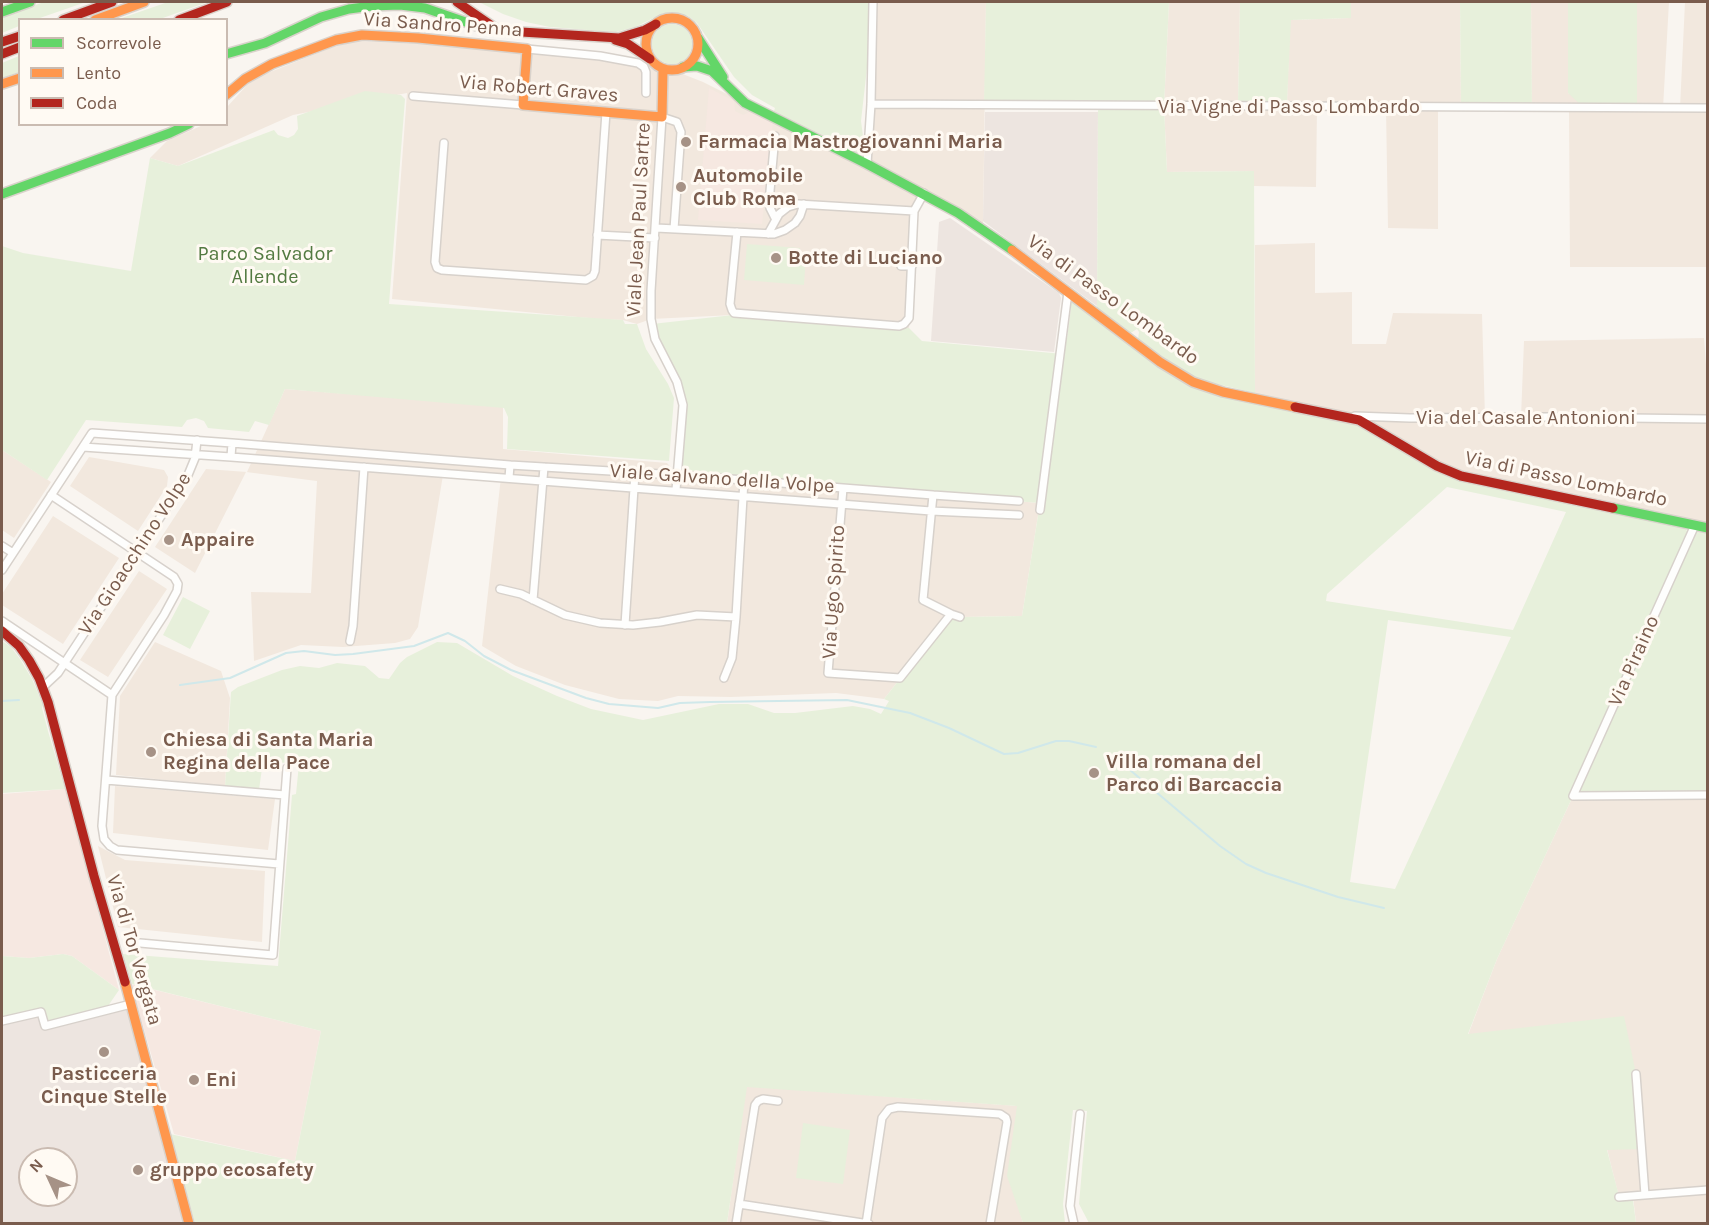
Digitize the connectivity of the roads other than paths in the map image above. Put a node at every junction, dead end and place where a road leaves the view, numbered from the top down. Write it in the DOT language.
graph roads {
  1 [pos="31,2"];
  2 [pos="112,2"];
  3 [pos="144,2"];
  4 [pos="227,2"];
  5 [pos="457,2"];
  6 [pos="873,2"];
  7 [pos="6,10"];
  8 [pos="68,18"];
  9 [pos="100,18"];
  10 [pos="184,18"];
  11 [pos="656,24"];
  12 [pos="498,30"];
  13 [pos="696,35"];
  14 [pos="18,37"];
  15 [pos="607,38"];
  16 [pos="2,42"];
  17 [pos="18,48"];
  18 [pos="527,49"];
  19 [pos="228,53"];
  20 [pos="2,54"];
  21 [pos="650,59"];
  22 [pos="683,67"];
  23 [pos="663,69"];
  24 [pos="18,79"];
  25 [pos="2,84"];
  26 [pos="731,89"];
  27 [pos="228,93"];
  28 [pos="646,93"];
  29 [pos="413,96"];
  30 [pos="871,104"];
  31 [pos="523,105"];
  32 [pos="1707,108"];
  33 [pos="606,112"];
  34 [pos="662,117"];
  35 [pos="185,126"];
  36 [pos="774,136"];
  37 [pos="444,143"];
  38 [pos="867,164"];
  39 [pos="2,194"];
  40 [pos="924,194"];
  41 [pos="804,204"];
  42 [pos="914,210"];
  43 [pos="775,218"];
  44 [pos="656,228"];
  45 [pos="674,229"];
  46 [pos="737,232"];
  47 [pos="768,234"];
  48 [pos="597,235"];
  49 [pos="655,238"];
  50 [pos="901,266"];
  51 [pos="912,266"];
  52 [pos="1068,292"];
  53 [pos="1344,415"];
  54 [pos="1707,419"];
  55 [pos="197,440"];
  56 [pos="232,443"];
  57 [pos="83,447"];
  58 [pos="196,455"];
  59 [pos="231,457"];
  60 [pos="510,465"];
  61 [pos="364,467"];
  62 [pos="544,467"];
  63 [pos="635,472"];
  64 [pos="678,475"];
  65 [pos="509,478"];
  66 [pos="543,480"];
  67 [pos="744,480"];
  68 [pos="634,488"];
  69 [pos="843,488"];
  70 [pos="676,490"];
  71 [pos="51,495"];
  72 [pos="744,495"];
  73 [pos="933,495"];
  74 [pos="1019,501"];
  75 [pos="841,503"];
  76 [pos="1040,510"];
  77 [pos="931,511"];
  78 [pos="1019,516"];
  79 [pos="1695,525"];
  80 [pos="1707,528"];
  81 [pos="2,546"];
  82 [pos="137,552"];
  83 [pos="13,553"];
  84 [pos="2,570"];
  85 [pos="500,589"];
  86 [pos="533,600"];
  87 [pos="951,614"];
  88 [pos="736,617"];
  89 [pos="960,617"];
  90 [pos="2,621"];
  91 [pos="625,625"];
  92 [pos="2,631"];
  93 [pos="350,641"];
  94 [pos="64,663"];
  95 [pos="724,678"];
  96 [pos="43,687"];
  97 [pos="112,695"];
  98 [pos="287,768"];
  99 [pos="106,780"];
  100 [pos="285,795"];
  101 [pos="1707,795"];
  102 [pos="279,864"];
  103 [pos="129,942"];
  104 [pos="131,1004"];
  105 [pos="2,1022"];
  106 [pos="1636,1074"];
  107 [pos="778,1101"];
  108 [pos="1080,1114"];
  109 [pos="1707,1190"];
  110 [pos="1645,1195"];
  111 [pos="1619,1197"];
  112 [pos="739,1204"];
  113 [pos="867,1223"];
  114 [pos="189,1224"];
  115 [pos="736,1224"];
  116 [pos="990,1224"];
  117 [pos="1074,1224"];
  1 -- 7 [label="main road"];
  2 -- 8 [label="main road"];
  3 -- 9 [label="main road"];
  4 -- 10 [label="main road"];
  5 -- 12 [label="main road"];
  6 -- 30 [label="street"];
  11 -- 13 [label="main road"];
  11 -- 15 [label="main road"];
  11 -- 21 [label="main road"];
  12 -- 15 [label="main road"];
  12 -- 19 [label="main road"];
  13 -- 22 [label="main road"];
  13 -- 26 [label="main road, Via di Passo Lombardo"];
  14 -- 16 [label="main road"];
  15 -- 21 [label="main road"];
  17 -- 20 [label="main road"];
  18 -- 27 [label="main road, Via Sandro Penna"];
  18 -- 28 [label="street, Via Sandro Penna"];
  18 -- 31 [label="main road"];
  21 -- 23 [label="main road"];
  22 -- 23 [label="main road"];
  22 -- 26 [label="main road, Via di Passo Lombardo"];
  23 -- 34 [label="main road, Viale Jean Paul Sartre"];
  24 -- 25 [label="main road"];
  26 -- 38 [label="main road, Via di Passo Lombardo"];
  29 -- 31 [label="street, Via Robert Graves"];
  30 -- 32 [label="street, Via Vigne di Passo Lombardo"];
  30 -- 38 [label="street"];
  31 -- 33 [label="main road, Via Robert Graves"];
  33 -- 34 [label="main road, Via Robert Graves"];
  33 -- 48 [label="street"];
  34 -- 44 [label="street, Viale Jean Paul Sartre"];
  34 -- 45 [label="street"];
  35 -- 39 [label="main road"];
  36 -- 43 [label="street"];
  37 -- 48 [label="street"];
  38 -- 40 [label="main road, Via di Passo Lombardo"];
  40 -- 42 [label="street"];
  40 -- 52 [label="main road, Via di Passo Lombardo"];
  41 -- 42 [label="street"];
  41 -- 43 [label="street"];
  41 -- 47 [label="street"];
  42 -- 51 [label="street"];
  43 -- 47 [label="street"];
  44 -- 45 [label="street"];
  44 -- 49 [label="street, Viale Jean Paul Sartre"];
  45 -- 46 [label="street"];
  46 -- 47 [label="street"];
  46 -- 51 [label="street"];
  48 -- 49 [label="street"];
  49 -- 64 [label="street, Viale Jean Paul Sartre"];
  50 -- 51 [label="street"];
  52 -- 53 [label="main road, Via di Passo Lombardo"];
  52 -- 76 [label="street"];
  53 -- 54 [label="street, Via del Casale Antonioni"];
  53 -- 79 [label="main road, Via di Passo Lombardo"];
  55 -- 56 [label="street, Viale Galvano della Volpe"];
  55 -- 57 [label="street, Viale Galvano della Volpe"];
  55 -- 58 [label="street, Via Gioacchino Volpe"];
  56 -- 59 [label="street"];
  56 -- 60 [label="street, Viale Galvano della Volpe"];
  57 -- 58 [label="street, Viale Galvano della Volpe"];
  57 -- 71 [label="street"];
  58 -- 59 [label="street, Viale Galvano della Volpe"];
  58 -- 82 [label="street, Via Gioacchino Volpe"];
  59 -- 61 [label="street, Viale Galvano della Volpe"];
  60 -- 62 [label="street, Viale Galvano della Volpe"];
  60 -- 65 [label="street"];
  61 -- 65 [label="street, Viale Galvano della Volpe"];
  61 -- 93 [label="street"];
  62 -- 63 [label="street, Viale Galvano della Volpe"];
  62 -- 66 [label="street"];
  63 -- 64 [label="street, Viale Galvano della Volpe"];
  63 -- 68 [label="street"];
  64 -- 67 [label="street, Viale Galvano della Volpe"];
  64 -- 70 [label="street, Viale Jean Paul Sartre"];
  65 -- 66 [label="street, Viale Galvano della Volpe"];
  66 -- 68 [label="street, Viale Galvano della Volpe"];
  66 -- 86 [label="street"];
  67 -- 69 [label="street, Viale Galvano della Volpe"];
  67 -- 72 [label="street"];
  68 -- 70 [label="street, Viale Galvano della Volpe"];
  68 -- 91 [label="street"];
  69 -- 73 [label="street, Viale Galvano della Volpe"];
  69 -- 75 [label="street, Via Ugo Spirito"];
  70 -- 72 [label="street, Viale Galvano della Volpe"];
  71 -- 82 [label="street"];
  71 -- 83 [label="street"];
  72 -- 75 [label="street, Viale Galvano della Volpe"];
  72 -- 88 [label="street"];
  73 -- 74 [label="street, Viale Galvano della Volpe"];
  73 -- 77 [label="street"];
  75 -- 77 [label="street, Viale Galvano della Volpe"];
  75 -- 87 [label="street, Via Ugo Spirito"];
  77 -- 78 [label="street, Viale Galvano della Volpe"];
  77 -- 87 [label="street"];
  79 -- 80 [label="main road, Via di Passo Lombardo"];
  79 -- 101 [label="street, Via Piraino"];
  81 -- 83 [label="street"];
  82 -- 94 [label="street, Via Gioacchino Volpe"];
  82 -- 97 [label="street"];
  83 -- 84 [label="street"];
  85 -- 86 [label="street"];
  86 -- 91 [label="street"];
  87 -- 89 [label="street"];
  88 -- 91 [label="street"];
  88 -- 95 [label="street"];
  90 -- 94 [label="street"];
  92 -- 96 [label="main road, Via di Tor Vergata"];
  94 -- 96 [label="street"];
  94 -- 97 [label="street"];
  96 -- 104 [label="main road, Via di Tor Vergata"];
  97 -- 99 [label="street"];
  98 -- 100 [label="street"];
  99 -- 100 [label="street"];
  99 -- 102 [label="street"];
  100 -- 102 [label="street"];
  102 -- 103 [label="street"];
  104 -- 105 [label="street"];
  104 -- 114 [label="main road, Via di Tor Vergata"];
  106 -- 110 [label="street"];
  107 -- 112 [label="street"];
  108 -- 117 [label="street"];
  109 -- 110 [label="street"];
  110 -- 111 [label="street"];
  112 -- 113 [label="street"];
  112 -- 115 [label="street"];
  113 -- 116 [label="street"];
}
